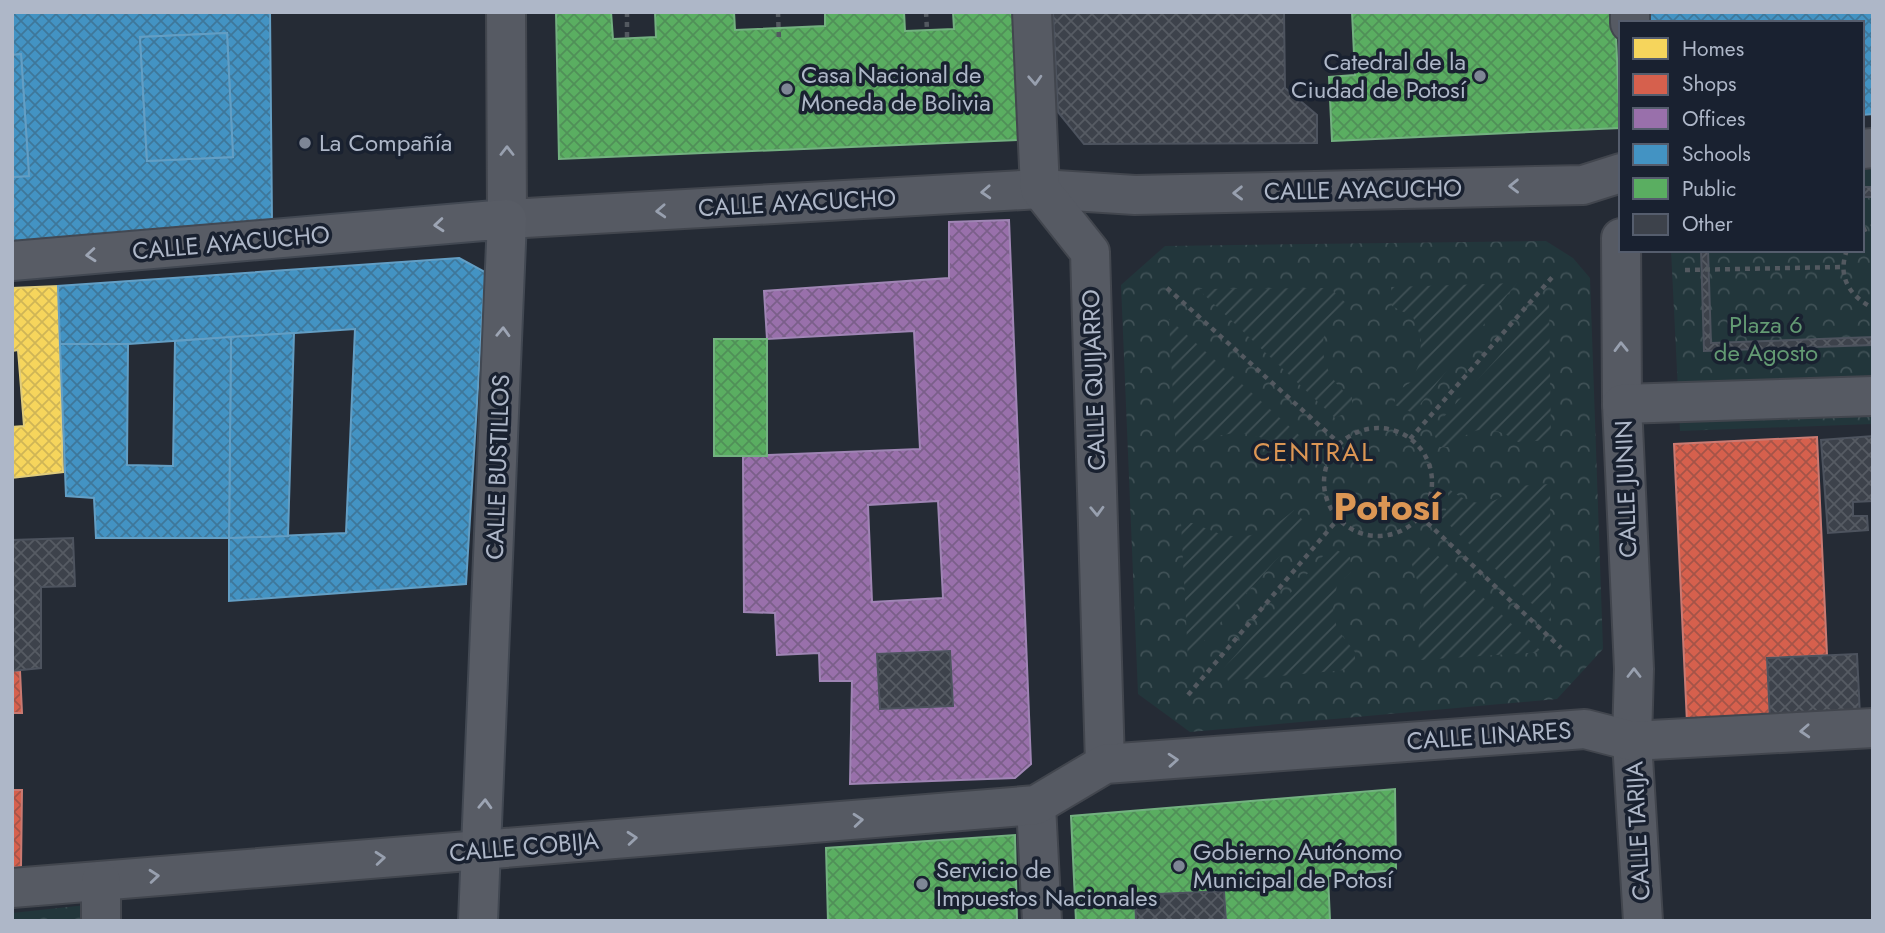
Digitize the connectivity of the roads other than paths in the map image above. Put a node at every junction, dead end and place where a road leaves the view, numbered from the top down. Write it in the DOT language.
graph roads {
  1 [pos="506,12"];
  2 [pos="1032,12"];
  3 [pos="1619,174"];
  4 [pos="1041,189"];
  5 [pos="508,219"];
  6 [pos="1621,252"];
  7 [pos="12,261"];
  8 [pos="1873,396"];
  9 [pos="1622,404"];
  10 [pos="1873,728"];
  11 [pos="1632,741"];
  12 [pos="1105,764"];
  13 [pos="1035,805"];
  14 [pos="484,850"];
  15 [pos="101,881"];
  16 [pos="12,888"];
  17 [pos="101,921"];
  18 [pos="478,921"];
  19 [pos="1042,921"];
  20 [pos="1643,921"];
  5 -- 1 [label="street, CALLE BUSTILLOS, one-way"];
  2 -- 4 [label="street, one-way"];
  3 -- 4 [label="street, CALLE AYACUCHO, one-way"];
  4 -- 5 [label="street, CALLE AYACUCHO, one-way"];
  4 -- 12 [label="street, CALLE QUIJARRO, one-way"];
  5 -- 7 [label="main road, CALLE AYACUCHO, one-way"];
  14 -- 5 [label="main road, CALLE BUSTILLOS, one-way"];
  9 -- 6 [label="street, CALLE JUNIN, one-way"];
  8 -- 9 [label="street"];
  11 -- 9 [label="street, CALLE JUNIN, one-way"];
  10 -- 11 [label="street, CALLE LINARES, one-way"];
  12 -- 11 [label="street, CALLE LINARES, one-way"];
  11 -- 20 [label="street, CALLE TARIJA"];
  12 -- 13 [label="street"];
  14 -- 13 [label="street, CALLE COBIJA, one-way"];
  13 -- 19 [label="street"];
  15 -- 14 [label="street, CALLE COBIJA, one-way"];
  14 -- 18 [label="main road, CALLE BUSTILLOS"];
  15 -- 16 [label="street, CALLE COBIJA"];
  15 -- 17 [label="street"];
}
